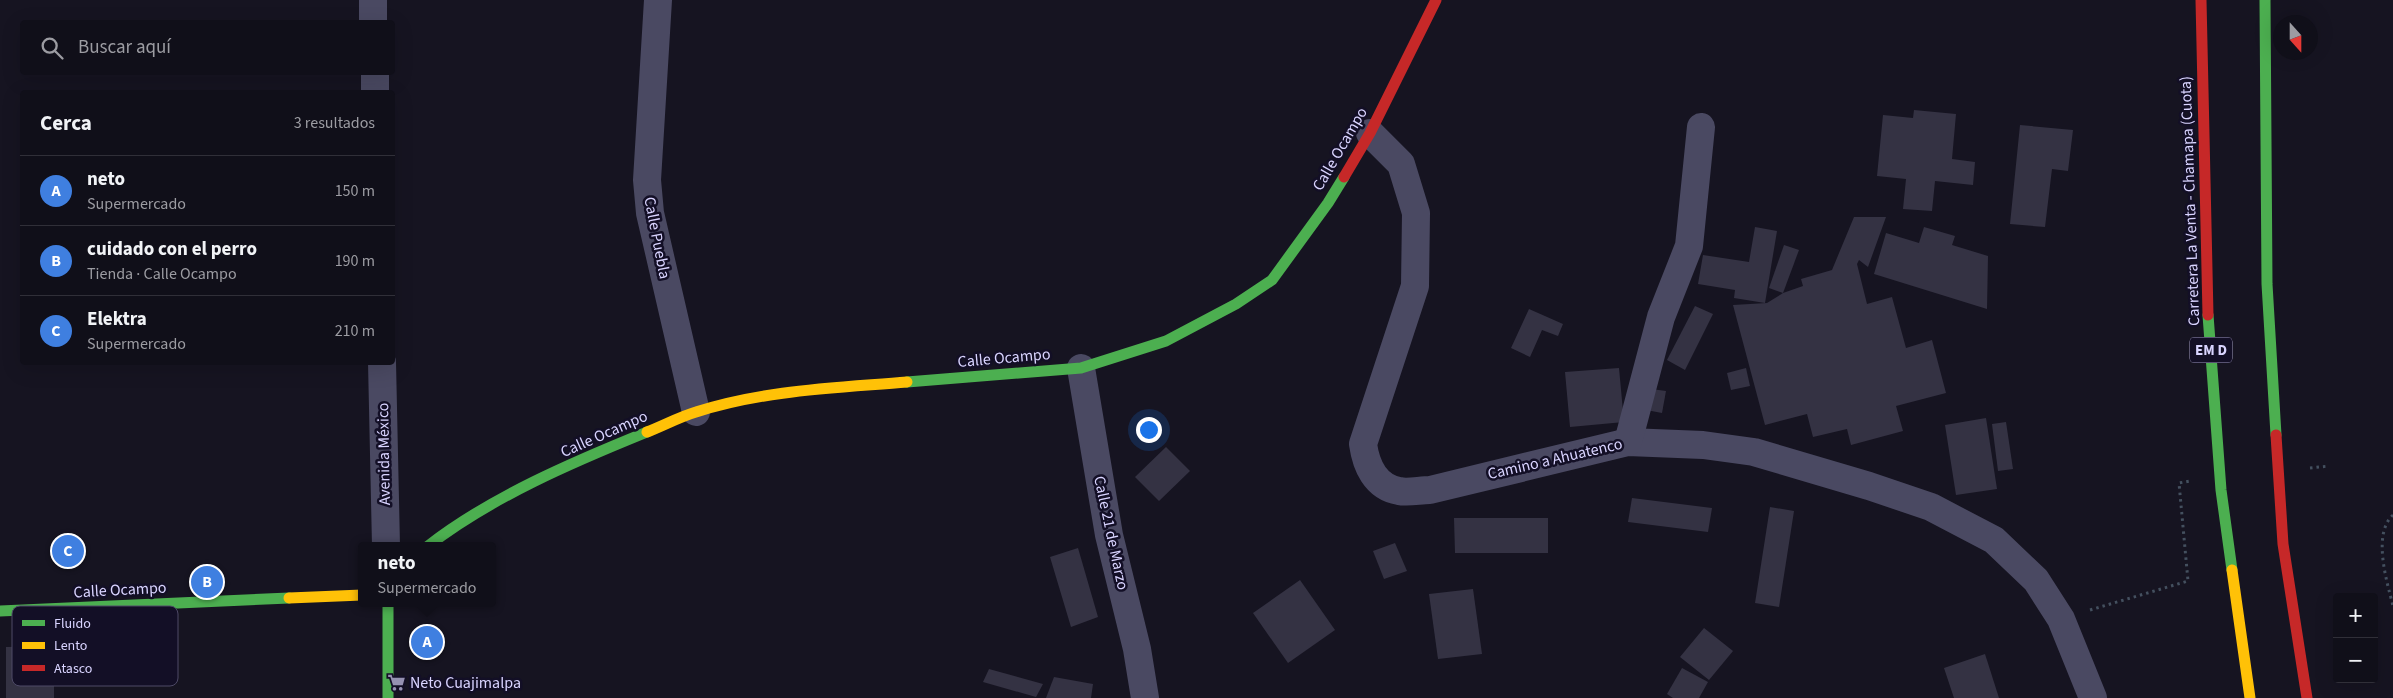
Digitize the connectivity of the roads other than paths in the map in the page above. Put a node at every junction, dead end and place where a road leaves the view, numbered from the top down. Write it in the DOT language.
graph roads {
  1 [pos="373,0"];
  2 [pos="658,0"];
  3 [pos="1436,0"];
  4 [pos="2201,0"];
  5 [pos="2265,0"];
  6 [pos="373,20"];
  7 [pos="374,75"];
  8 [pos="375,90"];
  9 [pos="1702,127"];
  10 [pos="1370,133"];
  11 [pos="382,365"];
  12 [pos="1080,368"];
  13 [pos="696,412"];
  14 [pos="1628,442"];
  15 [pos="386,542"];
  16 [pos="433,542"];
  17 [pos="358,595"];
  18 [pos="128,606"];
  19 [pos="388,607"];
  20 [pos="388,698"];
  21 [pos="1145,698"];
  22 [pos="2093,698"];
  23 [pos="2250,698"];
  24 [pos="2306,698"];
  1 -- 6 [label="street"];
  2 -- 13 [label="street, Calle Puebla"];
  3 -- 10 [label="main road, Calle Ocampo"];
  4 -- 23 [label="main road, Carretera La Venta - Chamapa (Cuota) / EM D"];
  5 -- 24 [label="main road"];
  7 -- 8 [label="street"];
  9 -- 14 [label="street"];
  10 -- 12 [label="main road, Calle Ocampo"];
  10 -- 14 [label="street, Camino a Ahuatenco"];
  11 -- 15 [label="street, Avenida México"];
  12 -- 13 [label="main road, Calle Ocampo"];
  12 -- 21 [label="street, Calle 21 de Marzo"];
  13 -- 16 [label="main road, Calle Ocampo"];
  14 -- 22 [label="street, Camino a Ahuatenco"];
  17 -- 18 [label="main road, Calle Ocampo"];
  19 -- 20 [label="main road"];
}
